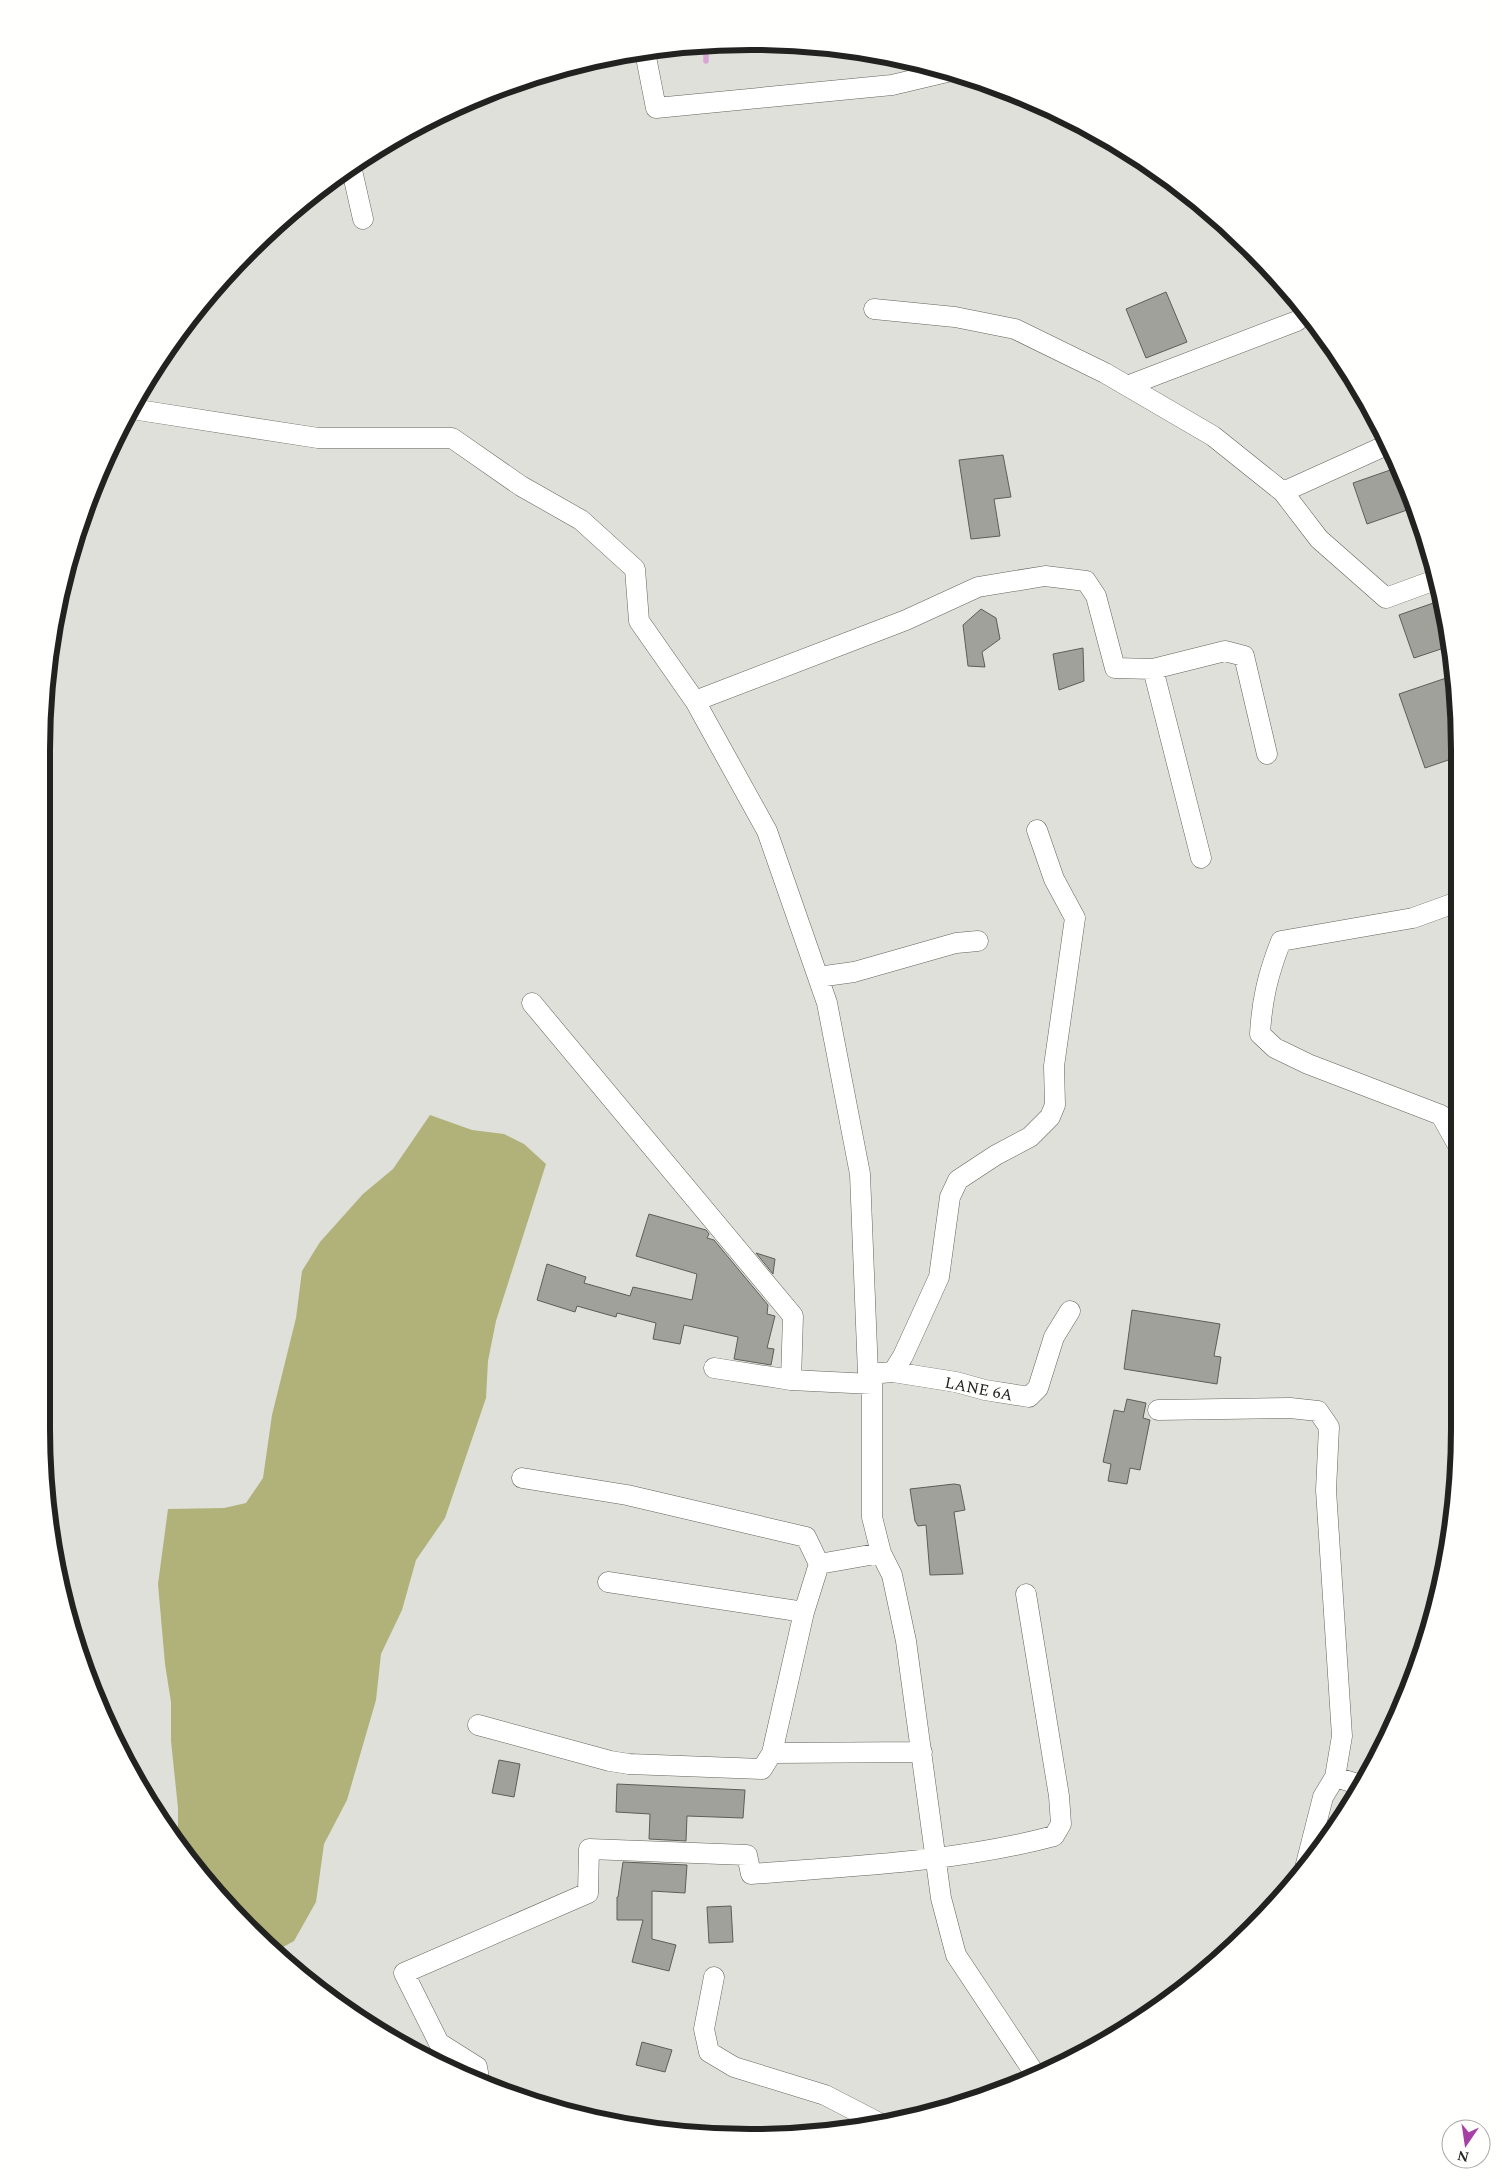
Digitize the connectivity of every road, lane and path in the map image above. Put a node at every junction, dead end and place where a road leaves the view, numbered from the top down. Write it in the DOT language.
graph roads {
  1 [pos="646,58"];
  2 [pos="935,75"];
  3 [pos="353,174"];
  4 [pos="363,219"];
  5 [pos="874,310"];
  6 [pos="1297,321"];
  7 [pos="1127,386"];
  8 [pos="139,410"];
  9 [pos="1382,447"];
  10 [pos="1283,492"];
  11 [pos="1430,582"];
  12 [pos="1153,669"];
  13 [pos="695,701"];
  14 [pos="1267,754"];
  15 [pos="1037,830"];
  16 [pos="1201,858"];
  17 [pos="1451,904"];
  18 [pos="978,941"];
  19 [pos="818,976"];
  20 [pos="532,1003"];
  21 [pos="1451,1132"];
  22 [pos="1070,1311"];
  23 [pos="714,1368"];
  24 [pos="893,1372"];
  25 [pos="870,1379"];
  26 [pos="791,1380"];
  27 [pos="1158,1410"];
  28 [pos="522,1478"];
  29 [pos="881,1553"];
  30 [pos="819,1564"];
  31 [pos="608,1582"];
  32 [pos="1026,1594"];
  33 [pos="804,1612"];
  34 [pos="478,1725"];
  35 [pos="922,1752"];
  36 [pos="772,1753"];
  37 [pos="1334,1777"];
  38 [pos="1355,1783"];
  39 [pos="1310,1850"];
  40 [pos="935,1859"];
  41 [pos="714,1977"];
  42 [pos="1033,2070"];
  43 [pos="478,2074"];
  44 [pos="871,2119"];
  1 -- 2 [label="street"];
  3 -- 4 [label="street"];
  5 -- 7 [label="street"];
  6 -- 7 [label="street"];
  7 -- 10 [label="street"];
  8 -- 13 [label="street"];
  9 -- 10 [label="street"];
  10 -- 11 [label="street"];
  12 -- 13 [label="street"];
  12 -- 14 [label="street"];
  12 -- 16 [label="street"];
  13 -- 19 [label="street"];
  15 -- 24 [label="street"];
  17 -- 21 [label="street"];
  18 -- 19 [label="street"];
  19 -- 25 [label="street"];
  20 -- 26 [label="street"];
  22 -- 24 [label="street, LANE 6A"];
  23 -- 26 [label="street"];
  24 -- 25 [label="street"];
  25 -- 26 [label="street"];
  25 -- 29 [label="street"];
  27 -- 37 [label="street"];
  28 -- 30 [label="street"];
  29 -- 30 [label="street"];
  29 -- 35 [label="street"];
  30 -- 33 [label="street"];
  31 -- 33 [label="street"];
  32 -- 40 [label="street"];
  33 -- 36 [label="street"];
  34 -- 36 [label="street"];
  35 -- 36 [label="street"];
  35 -- 40 [label="street"];
  37 -- 38 [label="street"];
  37 -- 39 [label="street"];
  40 -- 42 [label="street"];
  40 -- 43 [label="street"];
  41 -- 44 [label="street"];
}
